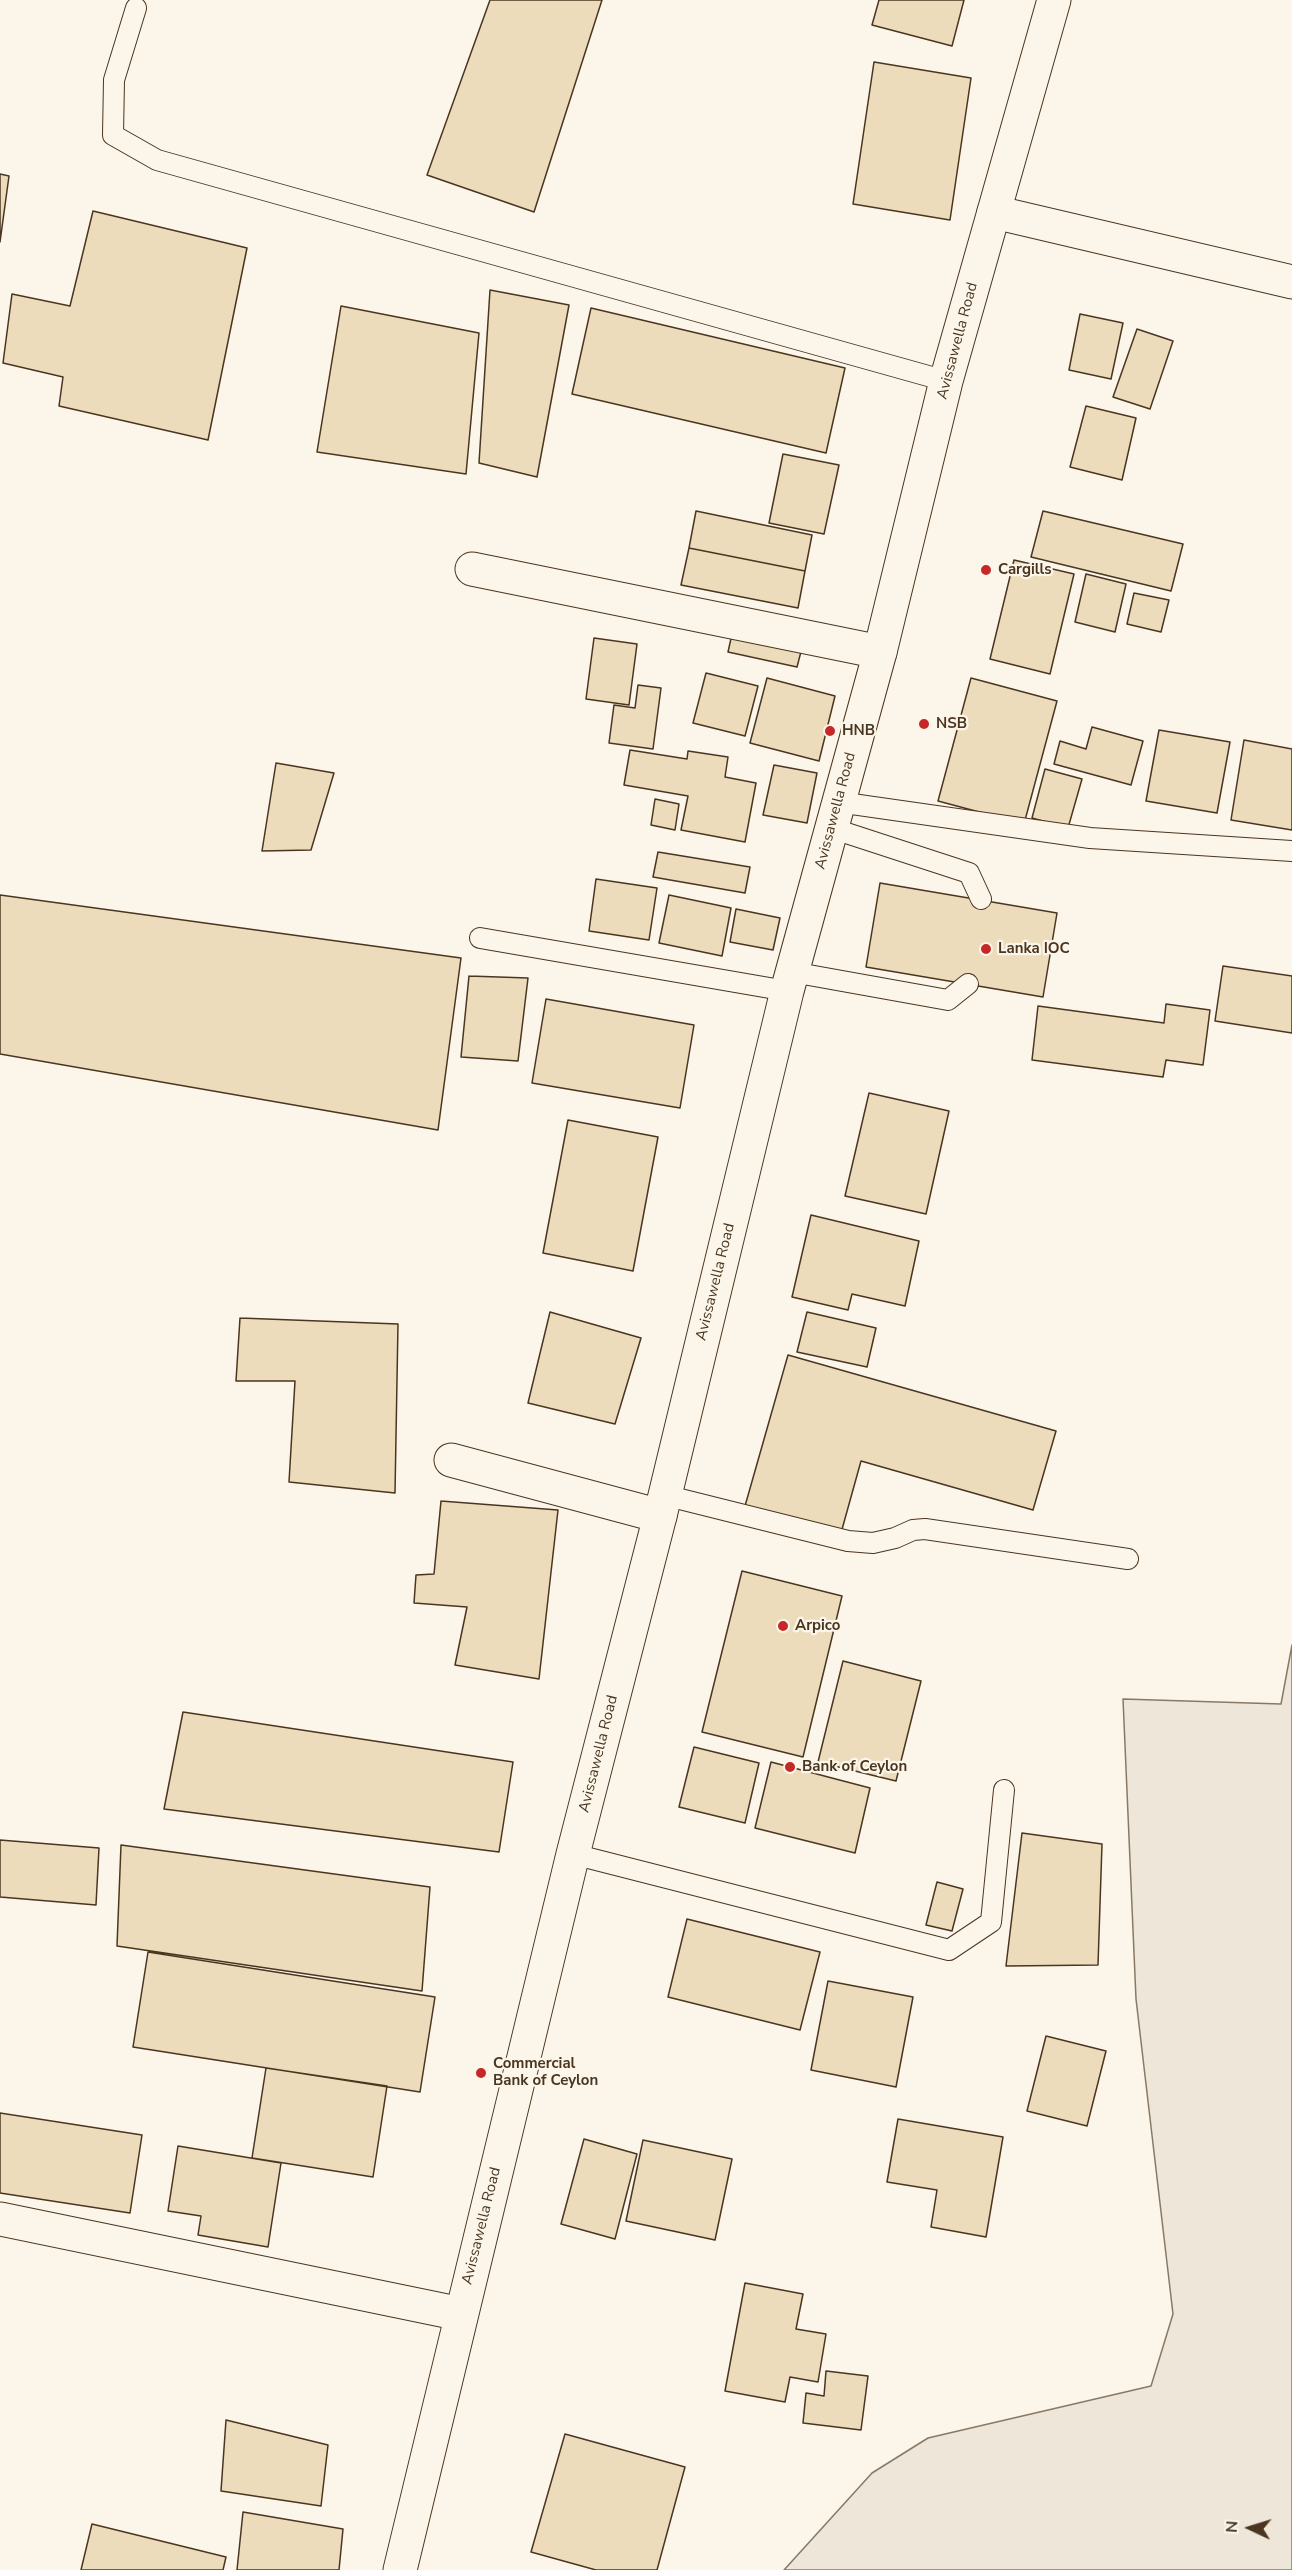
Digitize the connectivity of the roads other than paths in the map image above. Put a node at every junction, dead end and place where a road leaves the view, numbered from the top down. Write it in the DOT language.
graph roads {
  1 [pos="1054,0"];
  2 [pos="136,8"];
  3 [pos="994,212"];
  4 [pos="1292,282"];
  5 [pos="946,381"];
  6 [pos="472,569"];
  7 [pos="880,652"];
  8 [pos="835,815"];
  9 [pos="1292,851"];
  10 [pos="981,899"];
  11 [pos="480,938"];
  12 [pos="789,981"];
  13 [pos="968,984"];
  14 [pos="451,1460"];
  15 [pos="662,1505"];
  16 [pos="1128,1559"];
  17 [pos="1004,1790"];
  18 [pos="573,1854"];
  19 [pos="0,2219"];
  20 [pos="461,2314"];
  21 [pos="400,2570"];
  1 -- 3 [label="main road, Avissawella Road"];
  2 -- 5 [label="lane"];
  3 -- 4 [label="main road"];
  3 -- 5 [label="main road, Avissawella Road"];
  5 -- 7 [label="main road, Avissawella Road"];
  6 -- 7 [label="main road"];
  7 -- 8 [label="main road, Avissawella Road"];
  8 -- 9 [label="lane"];
  8 -- 10 [label="lane"];
  8 -- 12 [label="main road, Avissawella Road"];
  11 -- 12 [label="lane"];
  12 -- 13 [label="lane"];
  12 -- 15 [label="main road, Avissawella Road"];
  14 -- 15 [label="main road"];
  15 -- 16 [label="lane"];
  15 -- 18 [label="main road, Avissawella Road"];
  17 -- 18 [label="lane"];
  18 -- 20 [label="main road, Avissawella Road"];
  19 -- 20 [label="main road"];
  20 -- 21 [label="main road, Avissawella Road"];
}
